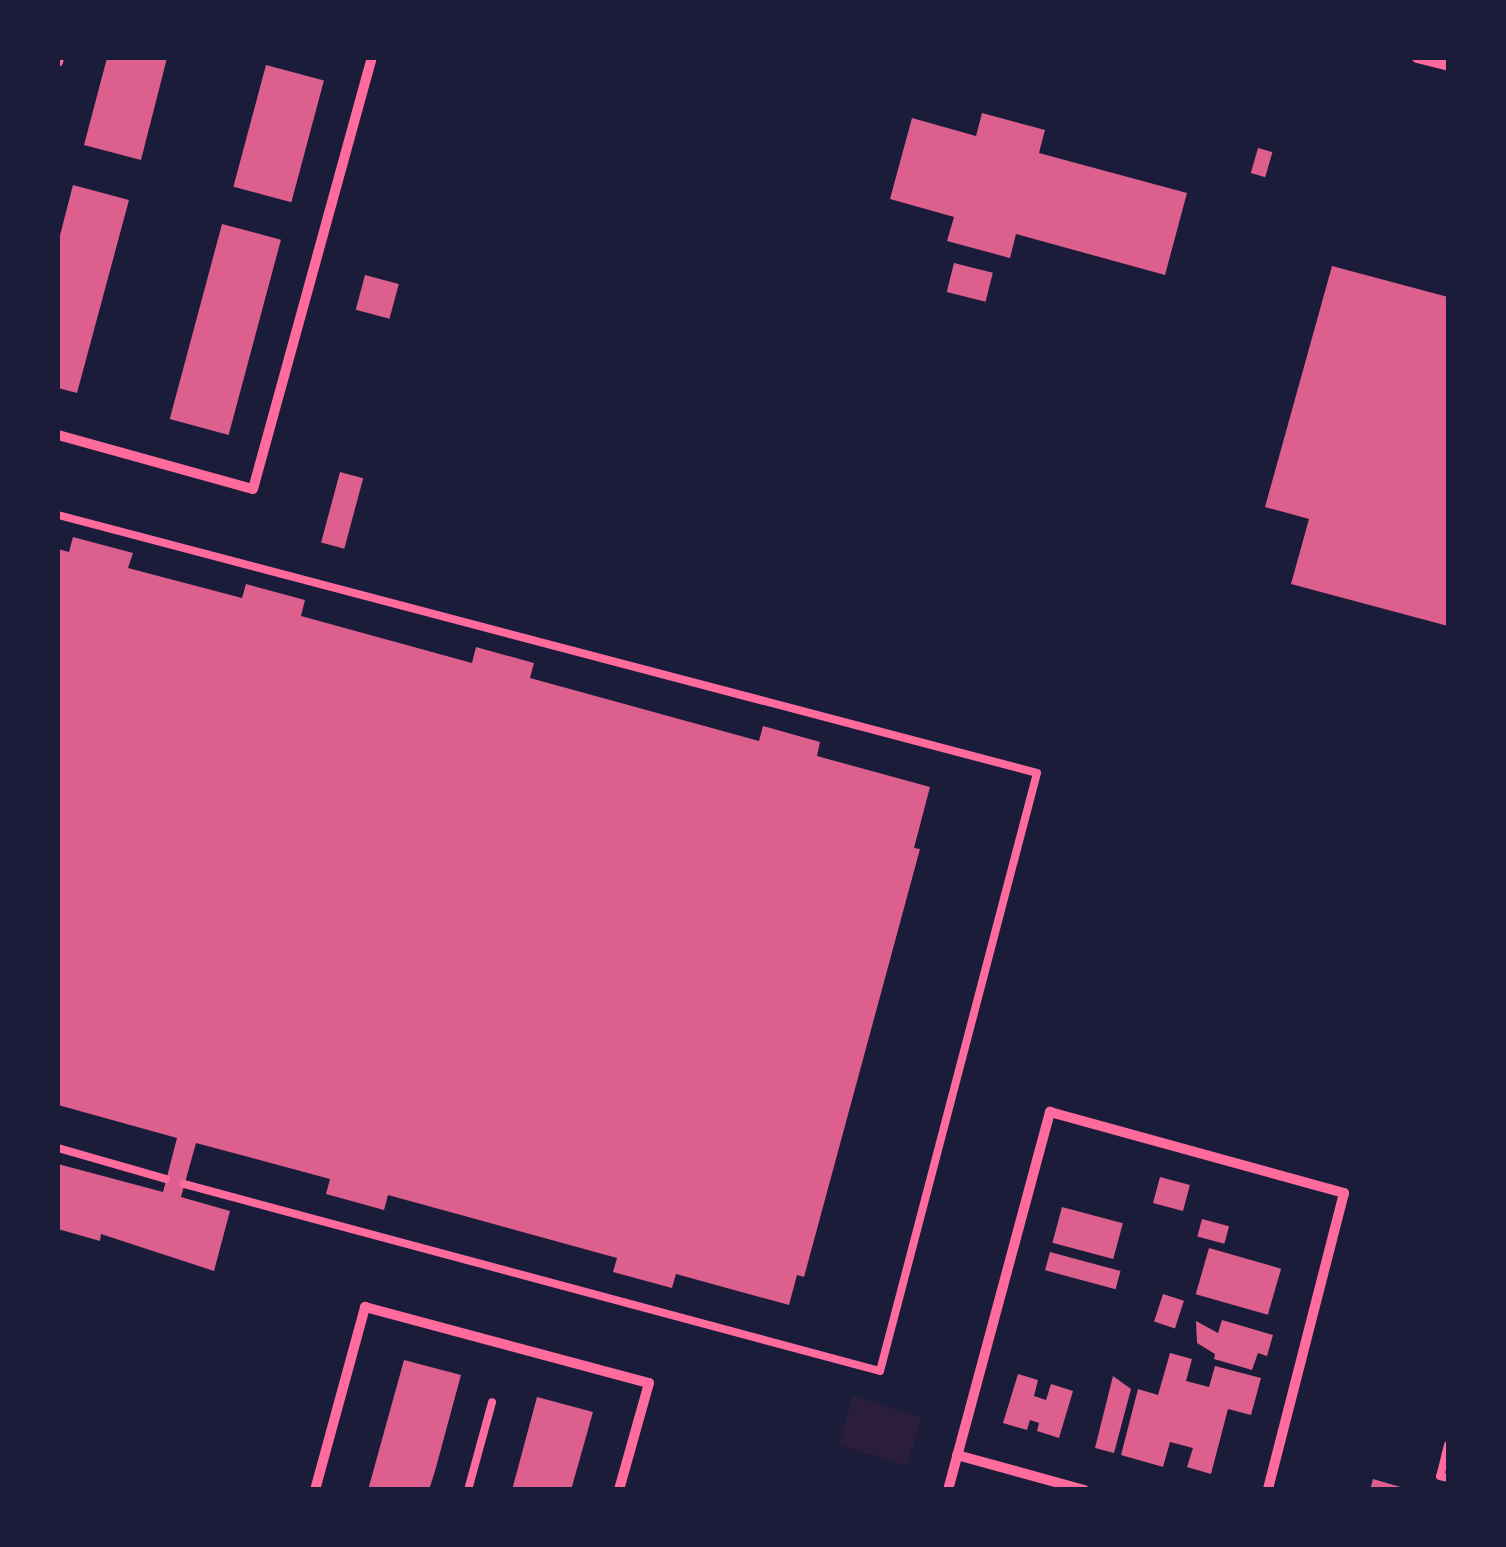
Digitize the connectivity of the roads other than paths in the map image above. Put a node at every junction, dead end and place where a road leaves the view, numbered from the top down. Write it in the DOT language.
graph roads {
  1 [pos="372,58"];
  2 [pos="1417,58"];
  3 [pos="1448,66"];
  4 [pos="58,436"];
  5 [pos="58,515"];
  6 [pos="58,1148"];
  7 [pos="166,1179"];
  8 [pos="184,1184"];
  9 [pos="492,1402"];
  10 [pos="1448,1445"];
  11 [pos="957,1455"];
  12 [pos="1448,1478"];
  13 [pos="315,1490"];
  14 [pos="468,1490"];
  15 [pos="619,1490"];
  16 [pos="948,1490"];
  17 [pos="1084,1490"];
  18 [pos="1268,1490"];
  1 -- 4 [label="street"];
  2 -- 3 [label="street"];
  5 -- 8 [label="lane"];
  6 -- 7 [label="lane"];
  9 -- 14 [label="lane"];
  10 -- 12 [label="lane"];
  11 -- 16 [label="street"];
  11 -- 17 [label="street"];
  11 -- 18 [label="street"];
  13 -- 15 [label="street"];
}
